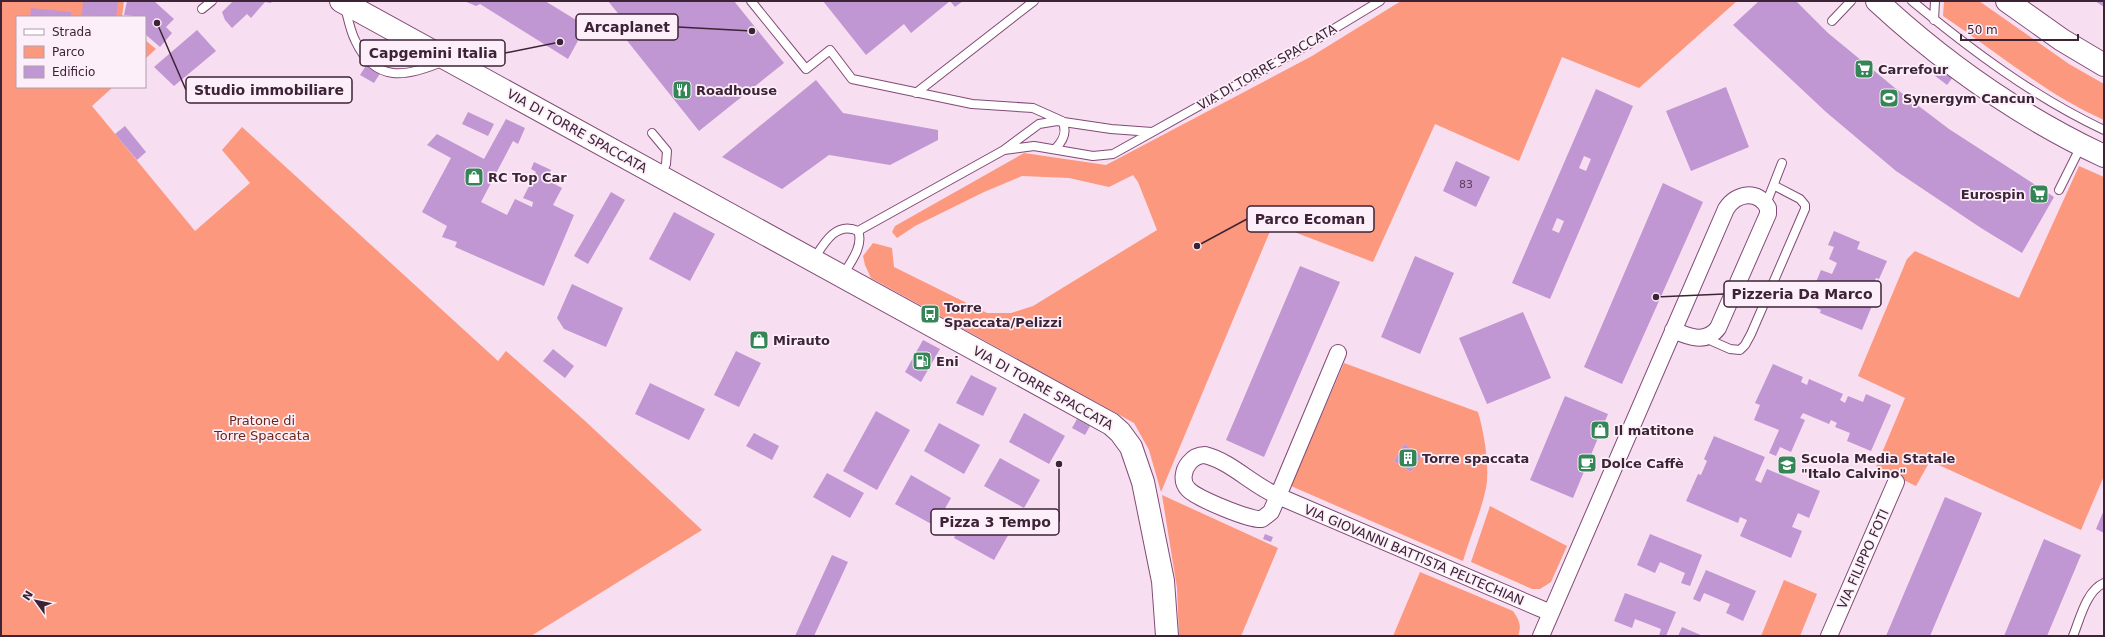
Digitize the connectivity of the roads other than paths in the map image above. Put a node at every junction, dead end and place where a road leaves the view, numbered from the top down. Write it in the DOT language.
graph roads {
  1 [pos="212,1"];
  2 [pos="750,1"];
  3 [pos="1034,1"];
  4 [pos="1380,1"];
  5 [pos="1852,1"];
  6 [pos="1876,1"];
  7 [pos="1912,1"];
  8 [pos="1935,1"];
  9 [pos="2007,1"];
  10 [pos="342,2"];
  11 [pos="202,9"];
  12 [pos="1934,20"];
  13 [pos="1832,21"];
  14 [pos="448,60"];
  15 [pos="2104,65"];
  16 [pos="916,93"];
  17 [pos="1062,122"];
  18 [pos="2104,130"];
  19 [pos="1153,132"];
  20 [pos="652,133"];
  21 [pos="2081,145"];
  22 [pos="1055,149"];
  23 [pos="1004,150"];
  24 [pos="2104,156"];
  25 [pos="1782,163"];
  26 [pos="661,176"];
  27 [pos="1775,186"];
  28 [pos="2059,190"];
  29 [pos="1766,204"];
  30 [pos="858,231"];
  31 [pos="813,260"];
  32 [pos="842,276"];
  33 [pos="1673,330"];
  34 [pos="1705,338"];
  35 [pos="1338,354"];
  36 [pos="1896,482"];
  37 [pos="1278,496"];
  38 [pos="2104,583"];
  39 [pos="1551,613"];
  40 [pos="1167,636"];
  41 [pos="1541,636"];
  42 [pos="1829,636"];
  43 [pos="2072,636"];
  1 -- 11 [label="lane"];
  2 -- 16 [label="lane"];
  3 -- 16 [label="lane"];
  4 -- 19 [label="lane, VIA DI TORRE SPACCATA"];
  5 -- 13 [label="lane"];
  6 -- 21 [label="street"];
  7 -- 12 [label="lane"];
  8 -- 12 [label="lane"];
  9 -- 15 [label="street"];
  10 -- 14 [label="street, VIA DI TORRE SPACCATA"];
  10 -- 14 [label="lane"];
  12 -- 18 [label="lane"];
  14 -- 26 [label="street, VIA DI TORRE SPACCATA"];
  16 -- 17 [label="lane"];
  17 -- 19 [label="lane, VIA DI TORRE SPACCATA"];
  17 -- 22 [label="lane"];
  17 -- 23 [label="lane, VIA DI TORRE SPACCATA"];
  19 -- 22 [label="lane, VIA DI TORRE SPACCATA"];
  20 -- 26 [label="lane"];
  21 -- 24 [label="street"];
  21 -- 28 [label="lane"];
  22 -- 23 [label="lane, VIA DI TORRE SPACCATA"];
  23 -- 30 [label="lane, VIA DI TORRE SPACCATA"];
  25 -- 27 [label="lane"];
  26 -- 31 [label="street, VIA DI TORRE SPACCATA"];
  27 -- 29 [label="lane"];
  27 -- 34 [label="lane"];
  29 -- 33 [label="street"];
  29 -- 34 [label="street"];
  30 -- 31 [label="lane, VIA DI TORRE SPACCATA"];
  30 -- 32 [label="lane"];
  31 -- 32 [label="street, VIA DI TORRE SPACCATA"];
  32 -- 40 [label="street, VIA DI TORRE SPACCATA"];
  33 -- 34 [label="street"];
  33 -- 39 [label="street"];
  35 -- 37 [label="street, VIA GIOVANNI BATTISTA PELTECHIAN"];
  36 -- 42 [label="street, VIA FILIPPO FOTI"];
  37 -- 37 [label="street, VIA GIOVANNI BATTISTA PELTECHIAN"];
  37 -- 39 [label="street, VIA GIOVANNI BATTISTA PELTECHIAN"];
  38 -- 43 [label="lane"];
  39 -- 41 [label="street"];
}
